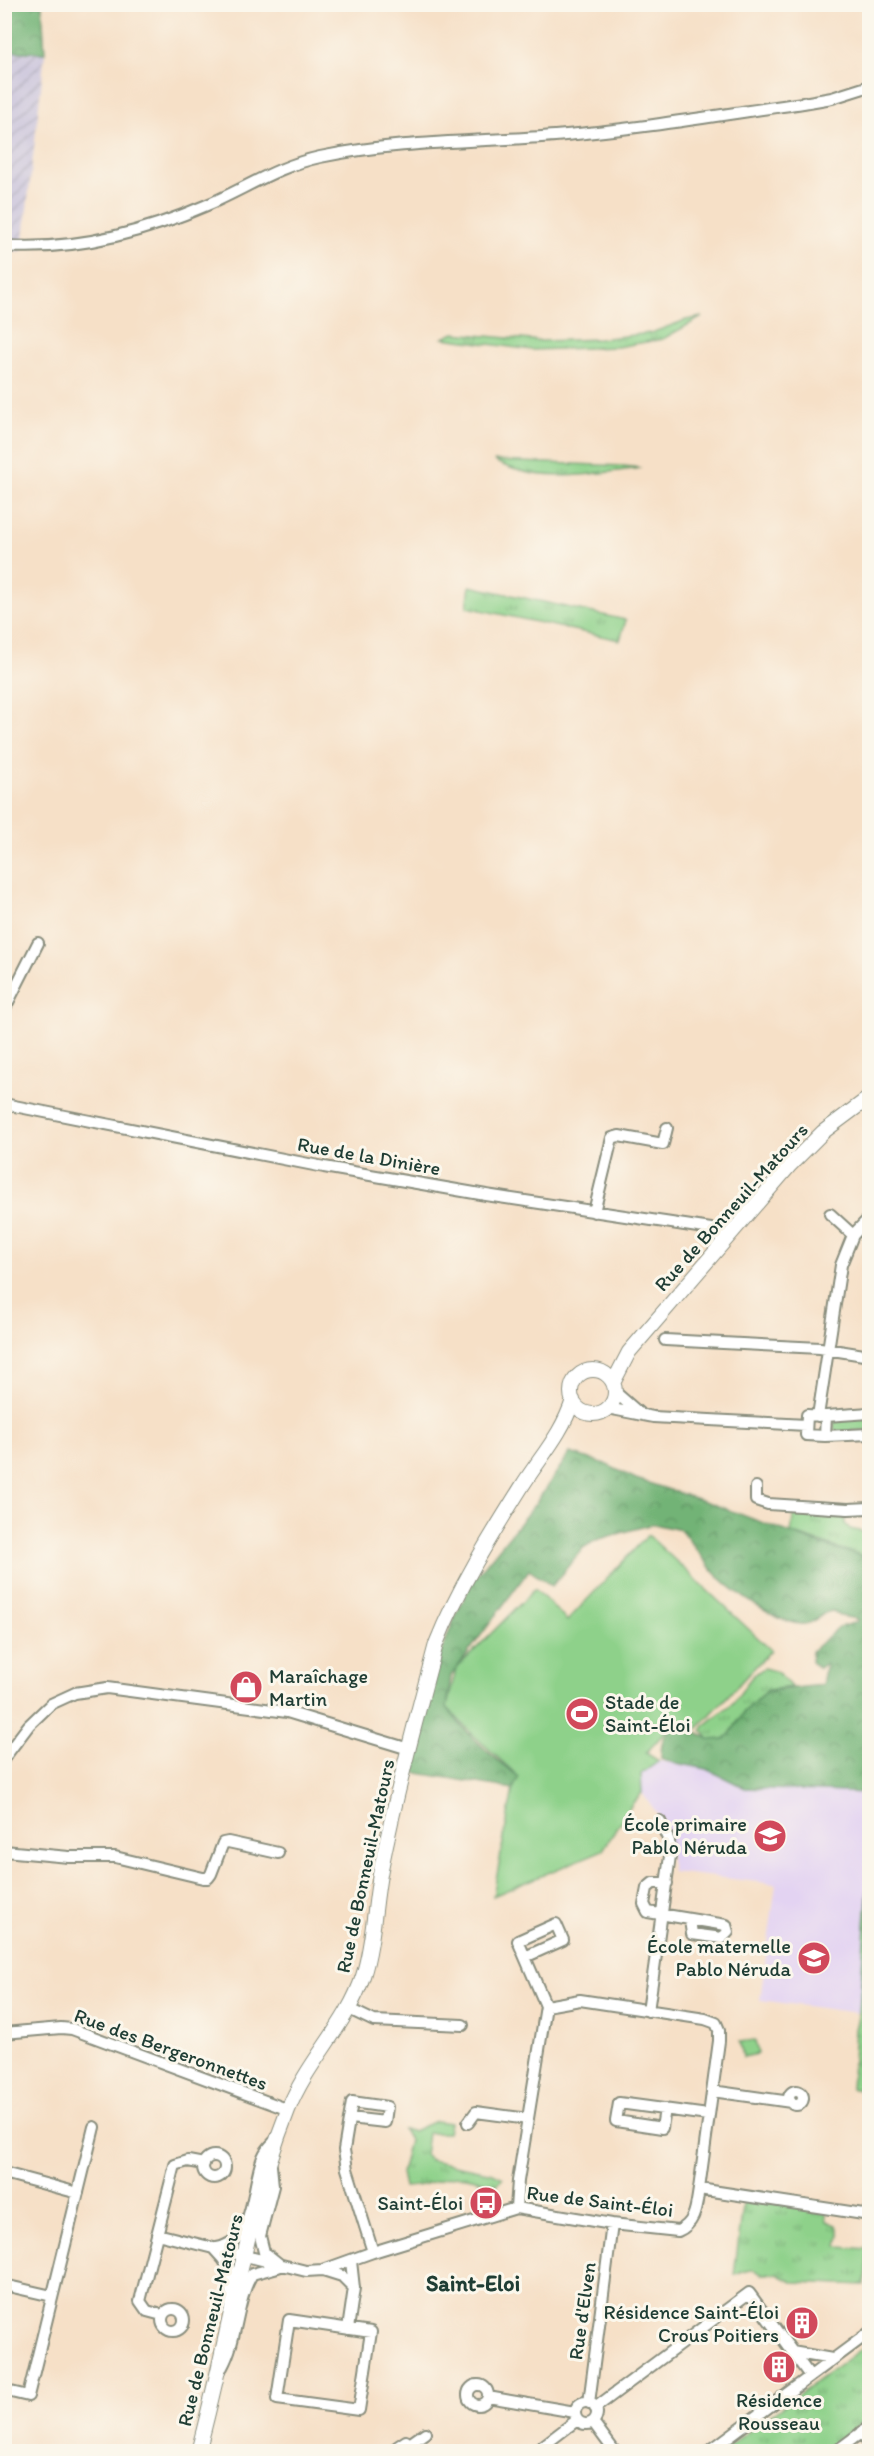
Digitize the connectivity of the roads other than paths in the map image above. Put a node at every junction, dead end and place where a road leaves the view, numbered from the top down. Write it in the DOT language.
graph roads {
  1 [pos="870,86"];
  2 [pos="4,246"];
  3 [pos="39,943"];
  4 [pos="4,1010"];
  5 [pos="870,1097"];
  6 [pos="4,1104"];
  7 [pos="666,1128"];
  8 [pos="594,1212"];
  9 [pos="830,1214"];
  10 [pos="870,1217"];
  11 [pos="853,1235"];
  12 [pos="727,1238"];
  13 [pos="665,1340"];
  14 [pos="828,1350"];
  15 [pos="629,1352"];
  16 [pos="870,1356"];
  17 [pos="598,1371"];
  18 [pos="614,1388"];
  19 [pos="573,1400"];
  20 [pos="607,1408"];
  21 [pos="586,1412"];
  22 [pos="870,1413"];
  23 [pos="641,1415"];
  24 [pos="822,1416"];
  25 [pos="806,1425"];
  26 [pos="870,1434"];
  27 [pos="825,1436"];
  28 [pos="557,1437"];
  29 [pos="756,1487"];
  30 [pos="870,1508"];
  31 [pos="409,1749"];
  32 [pos="4,1758"];
  33 [pos="660,1821"];
  34 [pos="4,1851"];
  35 [pos="278,1853"];
  36 [pos="667,1883"];
  37 [pos="663,1914"];
  38 [pos="690,1920"];
  39 [pos="525,1957"];
  40 [pos="546,2006"];
  41 [pos="349,2009"];
  42 [pos="648,2011"];
  43 [pos="464,2025"];
  44 [pos="4,2032"];
  45 [pos="712,2091"];
  46 [pos="791,2102"];
  47 [pos="289,2108"];
  48 [pos="665,2109"];
  49 [pos="708,2115"];
  50 [pos="350,2118"];
  51 [pos="528,2119"];
  52 [pos="468,2123"];
  53 [pos="94,2127"];
  54 [pos="279,2135"];
  55 [pos="204,2164"];
  56 [pos="271,2164"];
  57 [pos="4,2173"];
  58 [pos="699,2189"];
  59 [pos="78,2193"];
  60 [pos="516,2208"];
  61 [pos="870,2215"];
  62 [pos="612,2224"];
  63 [pos="157,2235"];
  64 [pos="213,2249"];
  65 [pos="373,2252"];
  66 [pos="244,2256"];
  67 [pos="351,2260"];
  68 [pos="281,2266"];
  69 [pos="323,2270"];
  70 [pos="4,2285"];
  71 [pos="354,2288"];
  72 [pos="52,2296"];
  73 [pos="235,2301"];
  74 [pos="162,2316"];
  75 [pos="348,2329"];
  76 [pos="870,2332"];
  77 [pos="792,2352"];
  78 [pos="832,2359"];
  79 [pos="810,2376"];
  80 [pos="217,2377"];
  81 [pos="11,2392"];
  82 [pos="488,2397"];
  83 [pos="470,2401"];
  84 [pos="592,2405"];
  85 [pos="459,2408"];
  86 [pos="576,2416"];
  87 [pos="593,2422"];
  88 [pos="865,2429"];
  89 [pos="425,2433"];
  90 [pos="870,2444"];
  91 [pos="406,2449"];
  92 [pos="198,2451"];
  93 [pos="535,2451"];
  94 [pos="615,2451"];
  95 [pos="708,2451"];
  96 [pos="835,2451"];
  1 -- 2 [label="street"];
  3 -- 4 [label="street"];
  5 -- 12 [label="main road, Rue de Bonneuil-Matours"];
  6 -- 8 [label="street, Rue de la Dinière"];
  7 -- 8 [label="street"];
  8 -- 12 [label="street, Rue de la Dinière"];
  9 -- 11 [label="street"];
  10 -- 11 [label="street"];
  11 -- 14 [label="street"];
  12 -- 15 [label="main road, Rue de Bonneuil-Matours"];
  13 -- 14 [label="street"];
  14 -- 16 [label="street"];
  14 -- 24 [label="street"];
  15 -- 17 [label="main road, Rue de Bonneuil-Matours"];
  15 -- 18 [label="main road, Rue de Bonneuil-Matours"];
  17 -- 18 [label="main road"];
  17 -- 19 [label="main road"];
  18 -- 20 [label="main road"];
  18 -- 23 [label="street"];
  19 -- 21 [label="main road"];
  19 -- 28 [label="main road, Rue de Bonneuil-Matours"];
  20 -- 21 [label="main road"];
  20 -- 23 [label="street"];
  21 -- 28 [label="main road, Rue de Bonneuil-Matours"];
  22 -- 24 [label="street"];
  23 -- 25 [label="street"];
  24 -- 25 [label="street"];
  24 -- 27 [label="street"];
  25 -- 27 [label="street"];
  26 -- 27 [label="street"];
  28 -- 31 [label="main road, Rue de Bonneuil-Matours"];
  29 -- 30 [label="street"];
  31 -- 32 [label="street"];
  31 -- 41 [label="main road, Rue de Bonneuil-Matours"];
  33 -- 36 [label="street"];
  34 -- 35 [label="street"];
  36 -- 37 [label="street"];
  36 -- 37 [label="street"];
  37 -- 38 [label="street"];
  37 -- 42 [label="street"];
  39 -- 39 [label="street"];
  39 -- 40 [label="street"];
  40 -- 42 [label="street"];
  40 -- 51 [label="street"];
  41 -- 43 [label="street"];
  41 -- 47 [label="main road, Rue de Bonneuil-Matours"];
  42 -- 45 [label="street"];
  44 -- 47 [label="street, Rue des Bergeronnettes"];
  45 -- 46 [label="street"];
  45 -- 49 [label="street"];
  47 -- 54 [label="main road, Rue de Bonneuil-Matours"];
  48 -- 48 [label="street"];
  48 -- 49 [label="street"];
  49 -- 58 [label="street"];
  50 -- 65 [label="street"];
  51 -- 52 [label="street"];
  51 -- 60 [label="street"];
  53 -- 59 [label="street"];
  54 -- 56 [label="main road, Rue de Bonneuil-Matours"];
  54 -- 64 [label="street"];
  55 -- 63 [label="street"];
  56 -- 66 [label="main road, Rue de Bonneuil-Matours"];
  56 -- 68 [label="street"];
  57 -- 59 [label="street"];
  58 -- 61 [label="street, Rue de Saint-Éloi"];
  58 -- 62 [label="street, Rue de Saint-Éloi"];
  59 -- 72 [label="street"];
  60 -- 62 [label="street, Rue de Saint-Éloi"];
  60 -- 65 [label="street, Rue de Saint-Éloi"];
  62 -- 84 [label="street, Rue d'Elven"];
  63 -- 64 [label="street, Rue de Saint-Éloi"];
  63 -- 74 [label="street"];
  64 -- 66 [label="street, Rue de Saint-Éloi"];
  64 -- 73 [label="street"];
  65 -- 67 [label="street, Rue de Saint-Éloi"];
  66 -- 68 [label="street, Rue de Saint-Éloi"];
  66 -- 73 [label="main road, Rue de Bonneuil-Matours"];
  67 -- 69 [label="street, Rue de Saint-Éloi"];
  67 -- 71 [label="street"];
  68 -- 69 [label="street, Rue de Saint-Éloi"];
  68 -- 80 [label="street"];
  69 -- 71 [label="street"];
  70 -- 72 [label="street"];
  71 -- 75 [label="street"];
  72 -- 81 [label="street"];
  73 -- 80 [label="main road, Rue de Bonneuil-Matours"];
  75 -- 75 [label="street"];
  76 -- 78 [label="street"];
  77 -- 78 [label="street"];
  77 -- 79 [label="street"];
  77 -- 84 [label="street"];
  78 -- 79 [label="street"];
  79 -- 95 [label="street"];
  80 -- 92 [label="main road, Rue de Bonneuil-Matours"];
  82 -- 83 [label="street"];
  82 -- 83 [label="street"];
  82 -- 86 [label="street"];
  83 -- 85 [label="street"];
  84 -- 86 [label="street"];
  84 -- 87 [label="street"];
  86 -- 87 [label="street"];
  86 -- 93 [label="street"];
  87 -- 94 [label="street"];
  88 -- 90 [label="street"];
  88 -- 96 [label="street"];
  89 -- 91 [label="street"];
}
